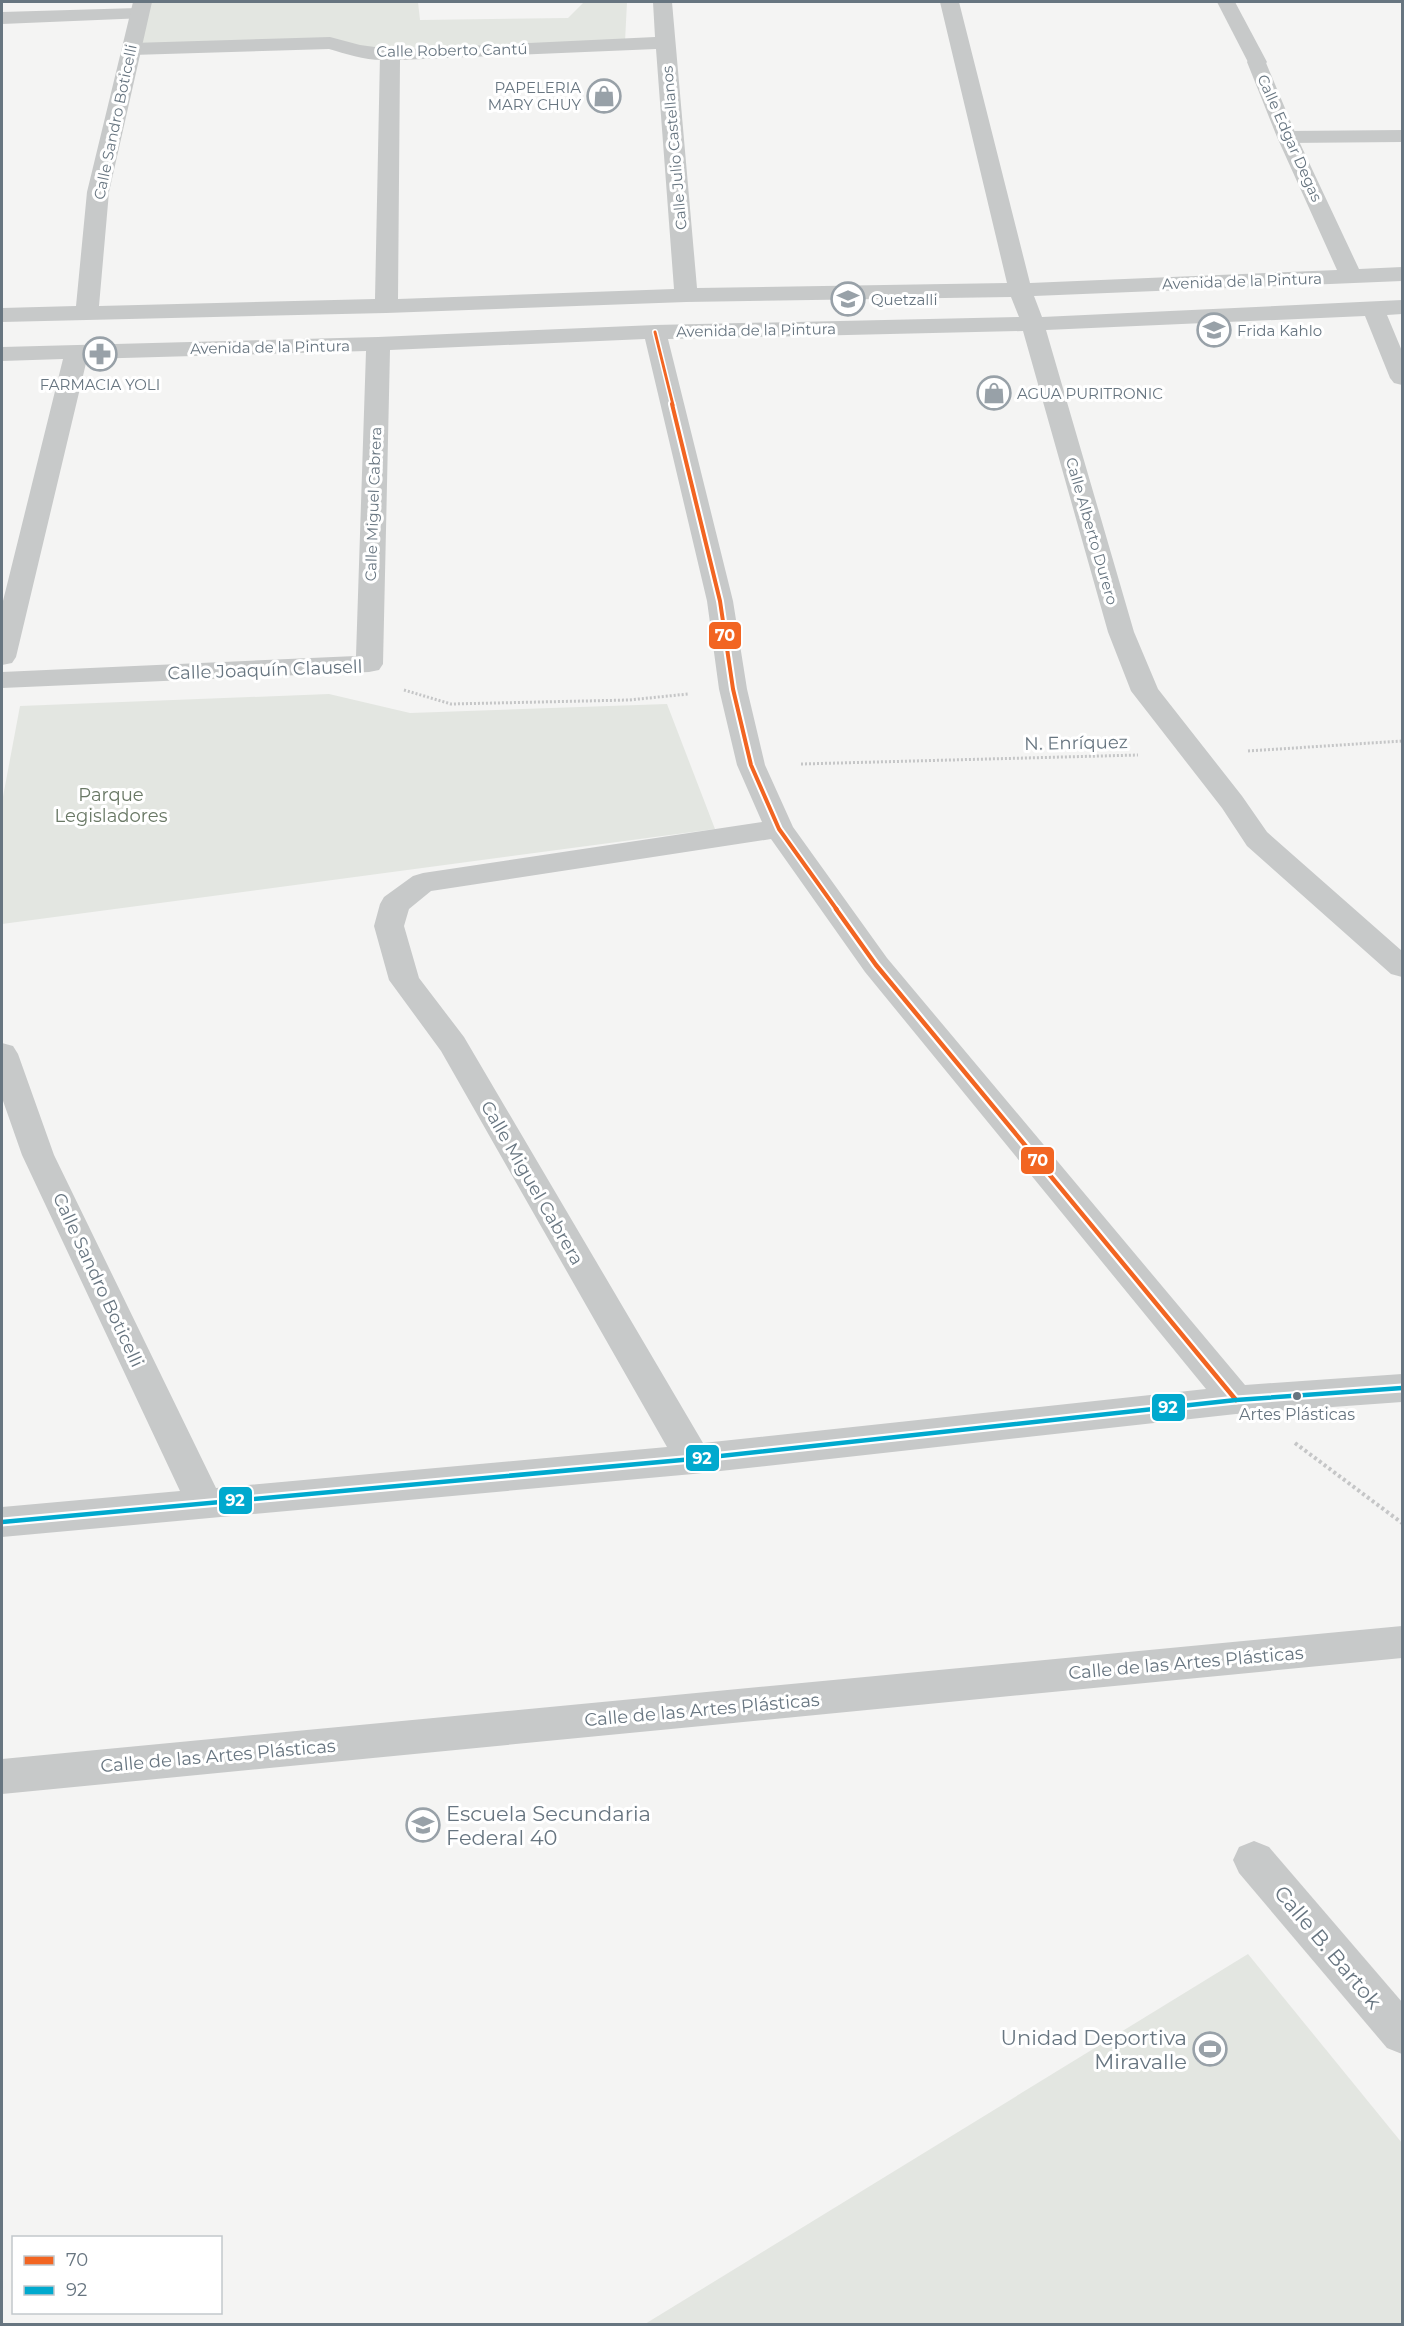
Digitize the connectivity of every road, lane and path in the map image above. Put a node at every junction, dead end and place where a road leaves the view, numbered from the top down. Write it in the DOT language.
graph roads {
  1 [pos="662,2"];
  2 [pos="949,2"];
  3 [pos="1226,2"];
  4 [pos="140,8"];
  5 [pos="2,18"];
  6 [pos="665,43"];
  7 [pos="132,49"];
  8 [pos="390,54"];
  9 [pos="1402,136"];
  10 [pos="1287,137"];
  11 [pos="1402,274"];
  12 [pos="1352,276"];
  13 [pos="1020,290"];
  14 [pos="686,295"];
  15 [pos="386,306"];
  16 [pos="1402,307"];
  17 [pos="1373,308"];
  18 [pos="87,314"];
  19 [pos="2,315"];
  20 [pos="1033,324"];
  21 [pos="655,332"];
  22 [pos="378,344"];
  23 [pos="77,351"];
  24 [pos="2,354"];
  25 [pos="1402,378"];
  26 [pos="2,657"];
  27 [pos="369,664"];
  28 [pos="2,680"];
  29 [pos="733,690"];
  30 [pos="1402,741"];
  31 [pos="1195,754"];
  32 [pos="751,765"];
  33 [pos="778,829"];
  34 [pos="1402,967"];
  35 [pos="2,1054"];
  36 [pos="1402,1388"];
  37 [pos="1236,1400"];
  38 [pos="693,1459"];
  39 [pos="204,1502"];
  40 [pos="2,1522"];
  41 [pos="1402,1523"];
  42 [pos="1402,1642"];
  43 [pos="2,1777"];
  44 [pos="1254,1860"];
  45 [pos="1402,2034"];
  1 -- 6 [label="street, Calle Julio Castellanos"];
  2 -- 13 [label="street, Calle Alberto Durero"];
  3 -- 10 [label="street, Calle Edgar Degas"];
  4 -- 5 [label="street"];
  4 -- 7 [label="street, Calle Sandro Boticelli"];
  6 -- 8 [label="street, Calle Roberto Cantú"];
  6 -- 14 [label="street, Calle Julio Castellanos"];
  7 -- 8 [label="street, Calle Roberto Cantú"];
  7 -- 18 [label="street, Calle Sandro Boticelli"];
  8 -- 15 [label="street"];
  9 -- 10 [label="street"];
  10 -- 12 [label="street, Calle Edgar Degas"];
  11 -- 12 [label="street, Avenida de la Pintura"];
  12 -- 13 [label="street, Avenida de la Pintura"];
  13 -- 14 [label="street, Avenida de la Pintura"];
  13 -- 20 [label="street, Calle Alberto Durero"];
  14 -- 15 [label="street, Avenida de la Pintura"];
  15 -- 18 [label="street, Avenida de la Pintura"];
  16 -- 17 [label="street, Avenida de la Pintura"];
  17 -- 20 [label="street, Avenida de la Pintura"];
  17 -- 25 [label="street"];
  18 -- 19 [label="street, Avenida de la Pintura"];
  20 -- 21 [label="street, Avenida de la Pintura"];
  20 -- 31 [label="street, Calle Alberto Durero"];
  21 -- 22 [label="street, Avenida de la Pintura"];
  21 -- 29 [label="street"];
  22 -- 23 [label="street, Avenida de la Pintura"];
  22 -- 27 [label="street, Calle Miguel Cabrera"];
  23 -- 24 [label="street, Avenida de la Pintura"];
  23 -- 26 [label="street"];
  27 -- 28 [label="street, Calle Joaquín Clausell"];
  27 -- 29 [label="path, Calle Joaquín Clausell"];
  29 -- 32 [label="street"];
  30 -- 31 [label="path, N. Enríquez"];
  31 -- 32 [label="path, N. Enríquez"];
  31 -- 34 [label="street, Calle Alberto Durero"];
  32 -- 33 [label="street"];
  33 -- 37 [label="street"];
  33 -- 38 [label="street, Calle Miguel Cabrera"];
  35 -- 39 [label="street, Calle Sandro Boticelli"];
  36 -- 37 [label="street"];
  37 -- 38 [label="street"];
  37 -- 41 [label="path"];
  38 -- 39 [label="street"];
  39 -- 40 [label="street"];
  42 -- 43 [label="street, Calle de las Artes Plásticas"];
  44 -- 45 [label="street, Calle B. Bartok"];
}
